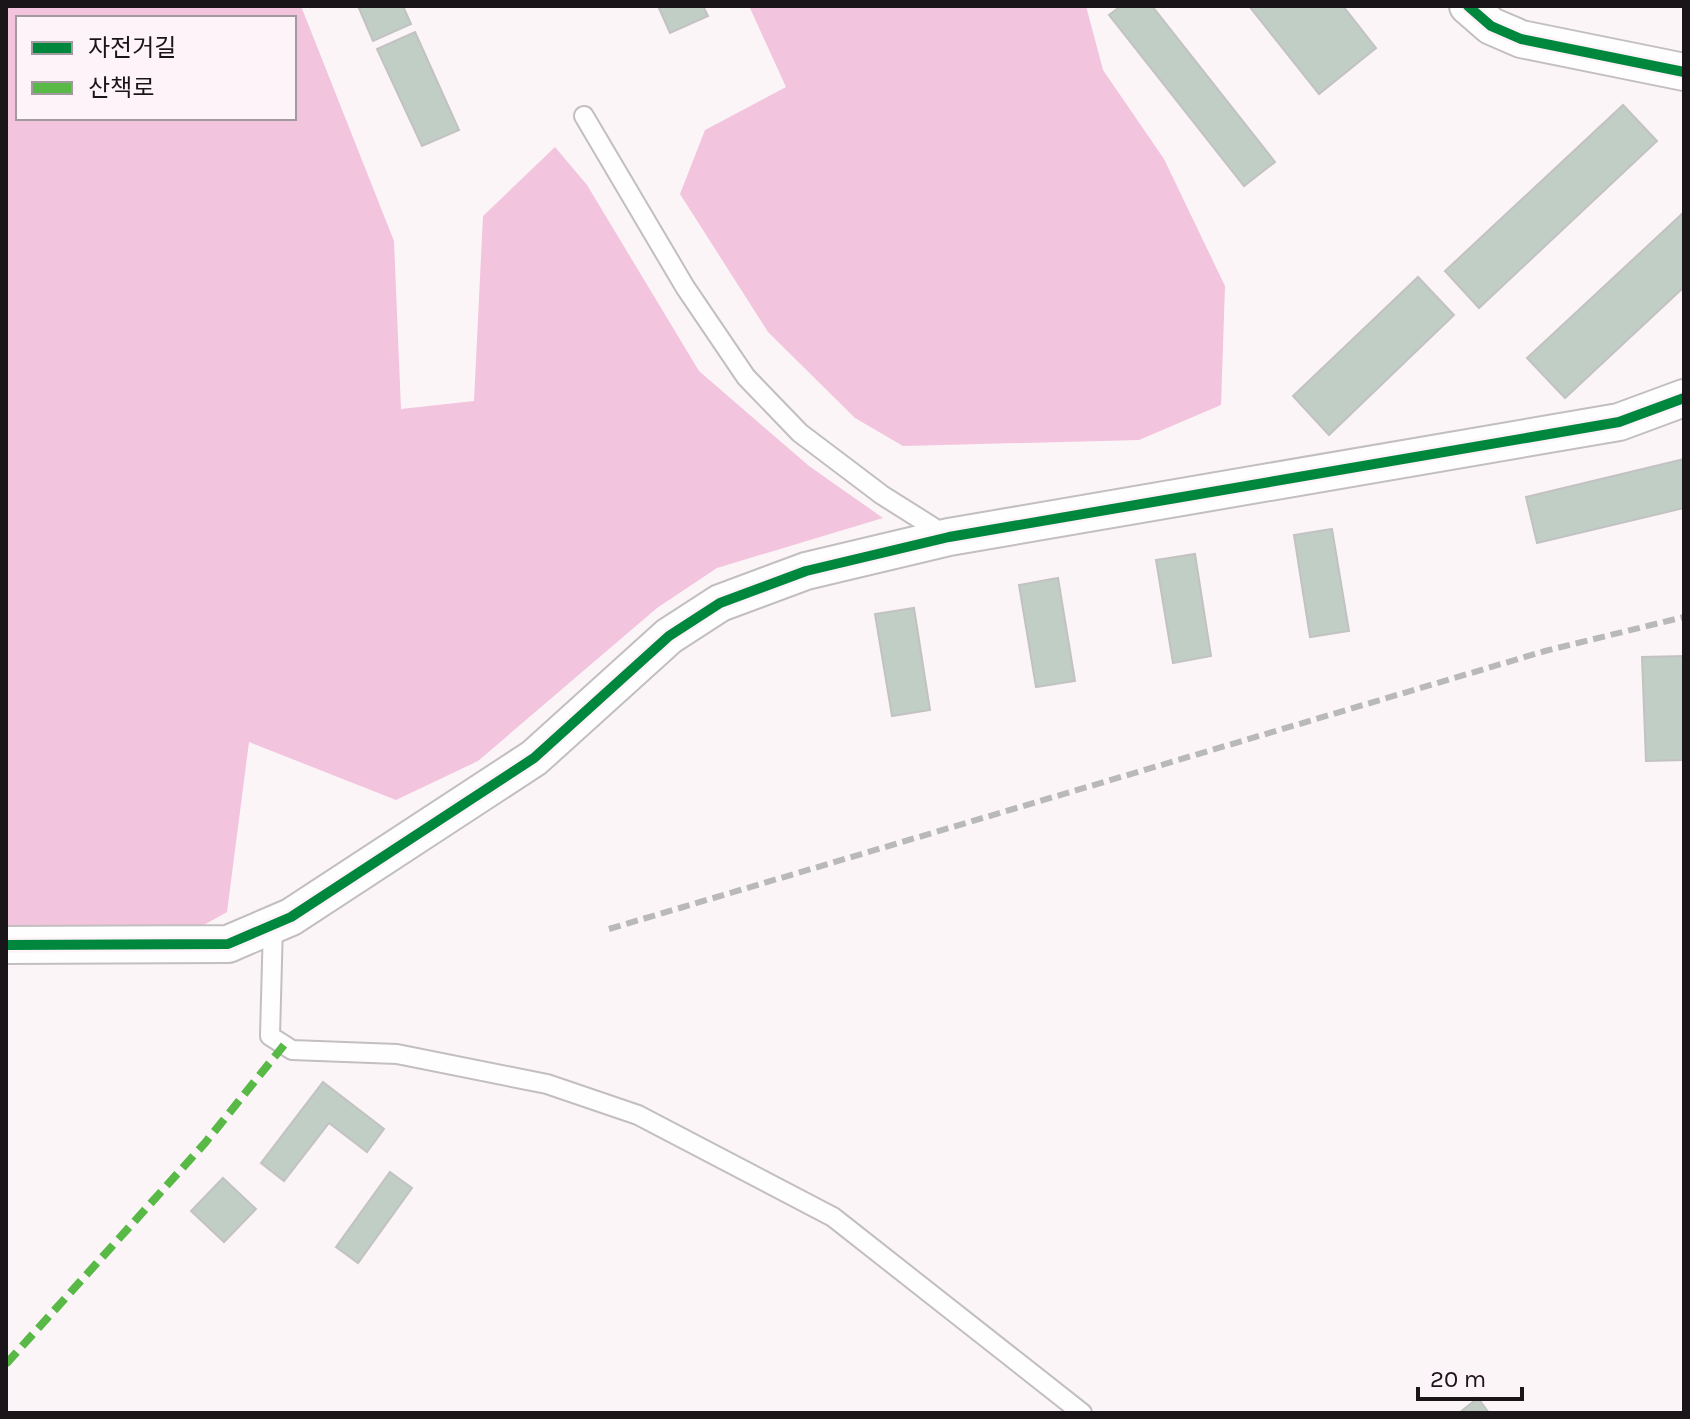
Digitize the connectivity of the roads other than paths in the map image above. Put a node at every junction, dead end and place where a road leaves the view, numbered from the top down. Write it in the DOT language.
graph roads {
  1 [pos="1468,6"];
  2 [pos="1684,72"];
  3 [pos="584,116"];
  4 [pos="1684,398"];
  5 [pos="949,537"];
  6 [pos="273,925"];
  7 [pos="6,945"];
  8 [pos="1082,1413"];
  1 -- 2 [label="street"];
  3 -- 5 [label="lane"];
  4 -- 5 [label="street"];
  5 -- 6 [label="street"];
  6 -- 7 [label="street"];
  6 -- 8 [label="lane"];
}
